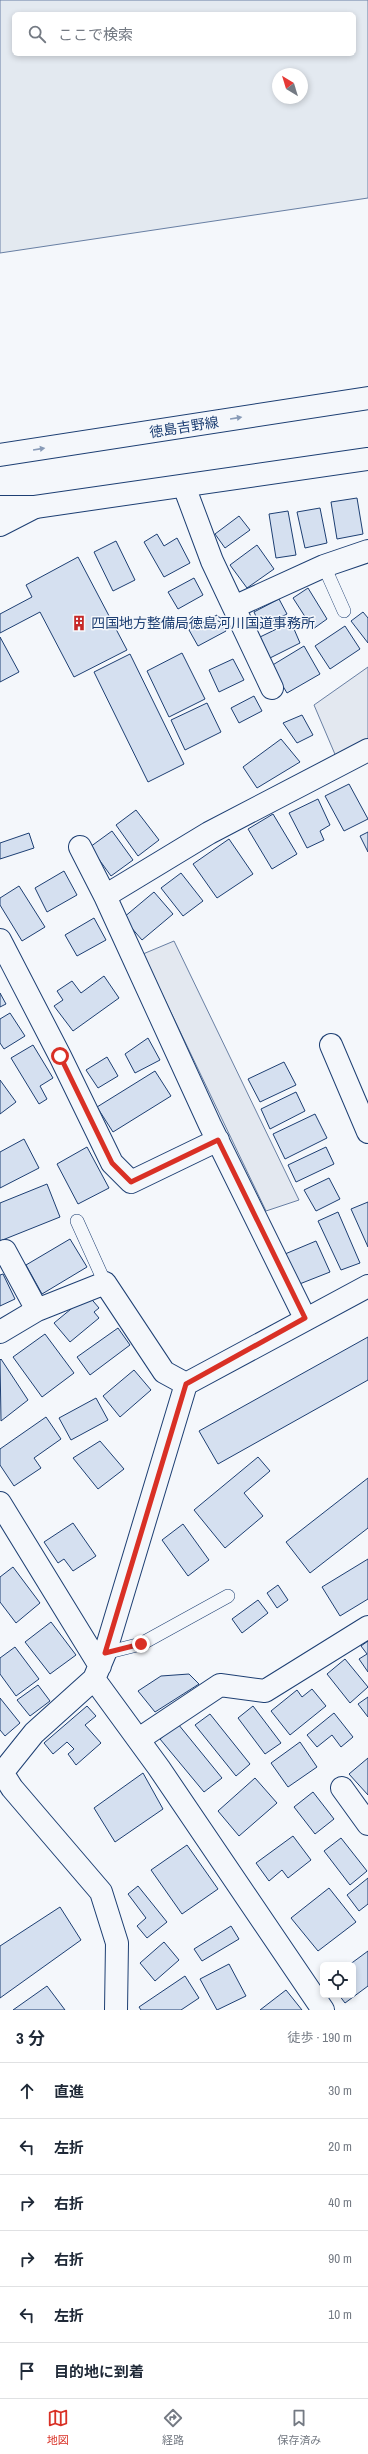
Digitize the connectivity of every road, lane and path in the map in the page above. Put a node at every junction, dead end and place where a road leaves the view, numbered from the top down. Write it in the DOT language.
graph roads {
  1 [pos="368,398"];
  2 [pos="0,455"];
  3 [pos="368,459"];
  4 [pos="184,486"];
  5 [pos="0,507"];
  6 [pos="35,507"];
  7 [pos="0,525"];
  8 [pos="368,551"];
  9 [pos="324,566"];
  10 [pos="234,607"];
  11 [pos="344,611"];
  12 [pos="272,688"];
  13 [pos="368,750"];
  14 [pos="80,848"];
  15 [pos="104,896"];
  16 [pos="0,940"];
  17 [pos="331,1044"];
  18 [pos="368,1132"];
  19 [pos="218,1140"];
  20 [pos="77,1221"];
  21 [pos="0,1254"];
  22 [pos="106,1283"];
  23 [pos="368,1286"];
  24 [pos="37,1310"];
  25 [pos="305,1318"];
  26 [pos="0,1332"];
  27 [pos="186,1384"];
  28 [pos="0,1503"];
  29 [pos="228,1596"];
  30 [pos="368,1627"];
  31 [pos="100,1666"];
  32 [pos="139,1739"];
  33 [pos="3,1781"];
  34 [pos="342,1788"];
  35 [pos="368,1824"];
  36 [pos="116,2010"];
  37 [pos="323,2010"];
  2 -- 1 [label="street, 徳島吉野線, one-way"];
  3 -- 4 [label="street"];
  4 -- 6 [label="street"];
  4 -- 10 [label="street"];
  5 -- 6 [label="street"];
  6 -- 7 [label="street"];
  8 -- 9 [label="street"];
  9 -- 10 [label="street"];
  9 -- 11 [label="lane"];
  10 -- 12 [label="street"];
  13 -- 15 [label="street"];
  14 -- 15 [label="street"];
  15 -- 19 [label="street"];
  16 -- 19 [label="street"];
  17 -- 18 [label="street"];
  19 -- 25 [label="street"];
  20 -- 22 [label="lane"];
  21 -- 24 [label="street"];
  22 -- 24 [label="street"];
  22 -- 27 [label="street"];
  23 -- 25 [label="street"];
  24 -- 26 [label="street"];
  25 -- 27 [label="street"];
  27 -- 31 [label="street"];
  28 -- 31 [label="street"];
  29 -- 31 [label="lane"];
  30 -- 32 [label="street"];
  31 -- 32 [label="street"];
  31 -- 33 [label="street"];
  32 -- 37 [label="street"];
  33 -- 36 [label="street"];
  34 -- 35 [label="street"];
}
